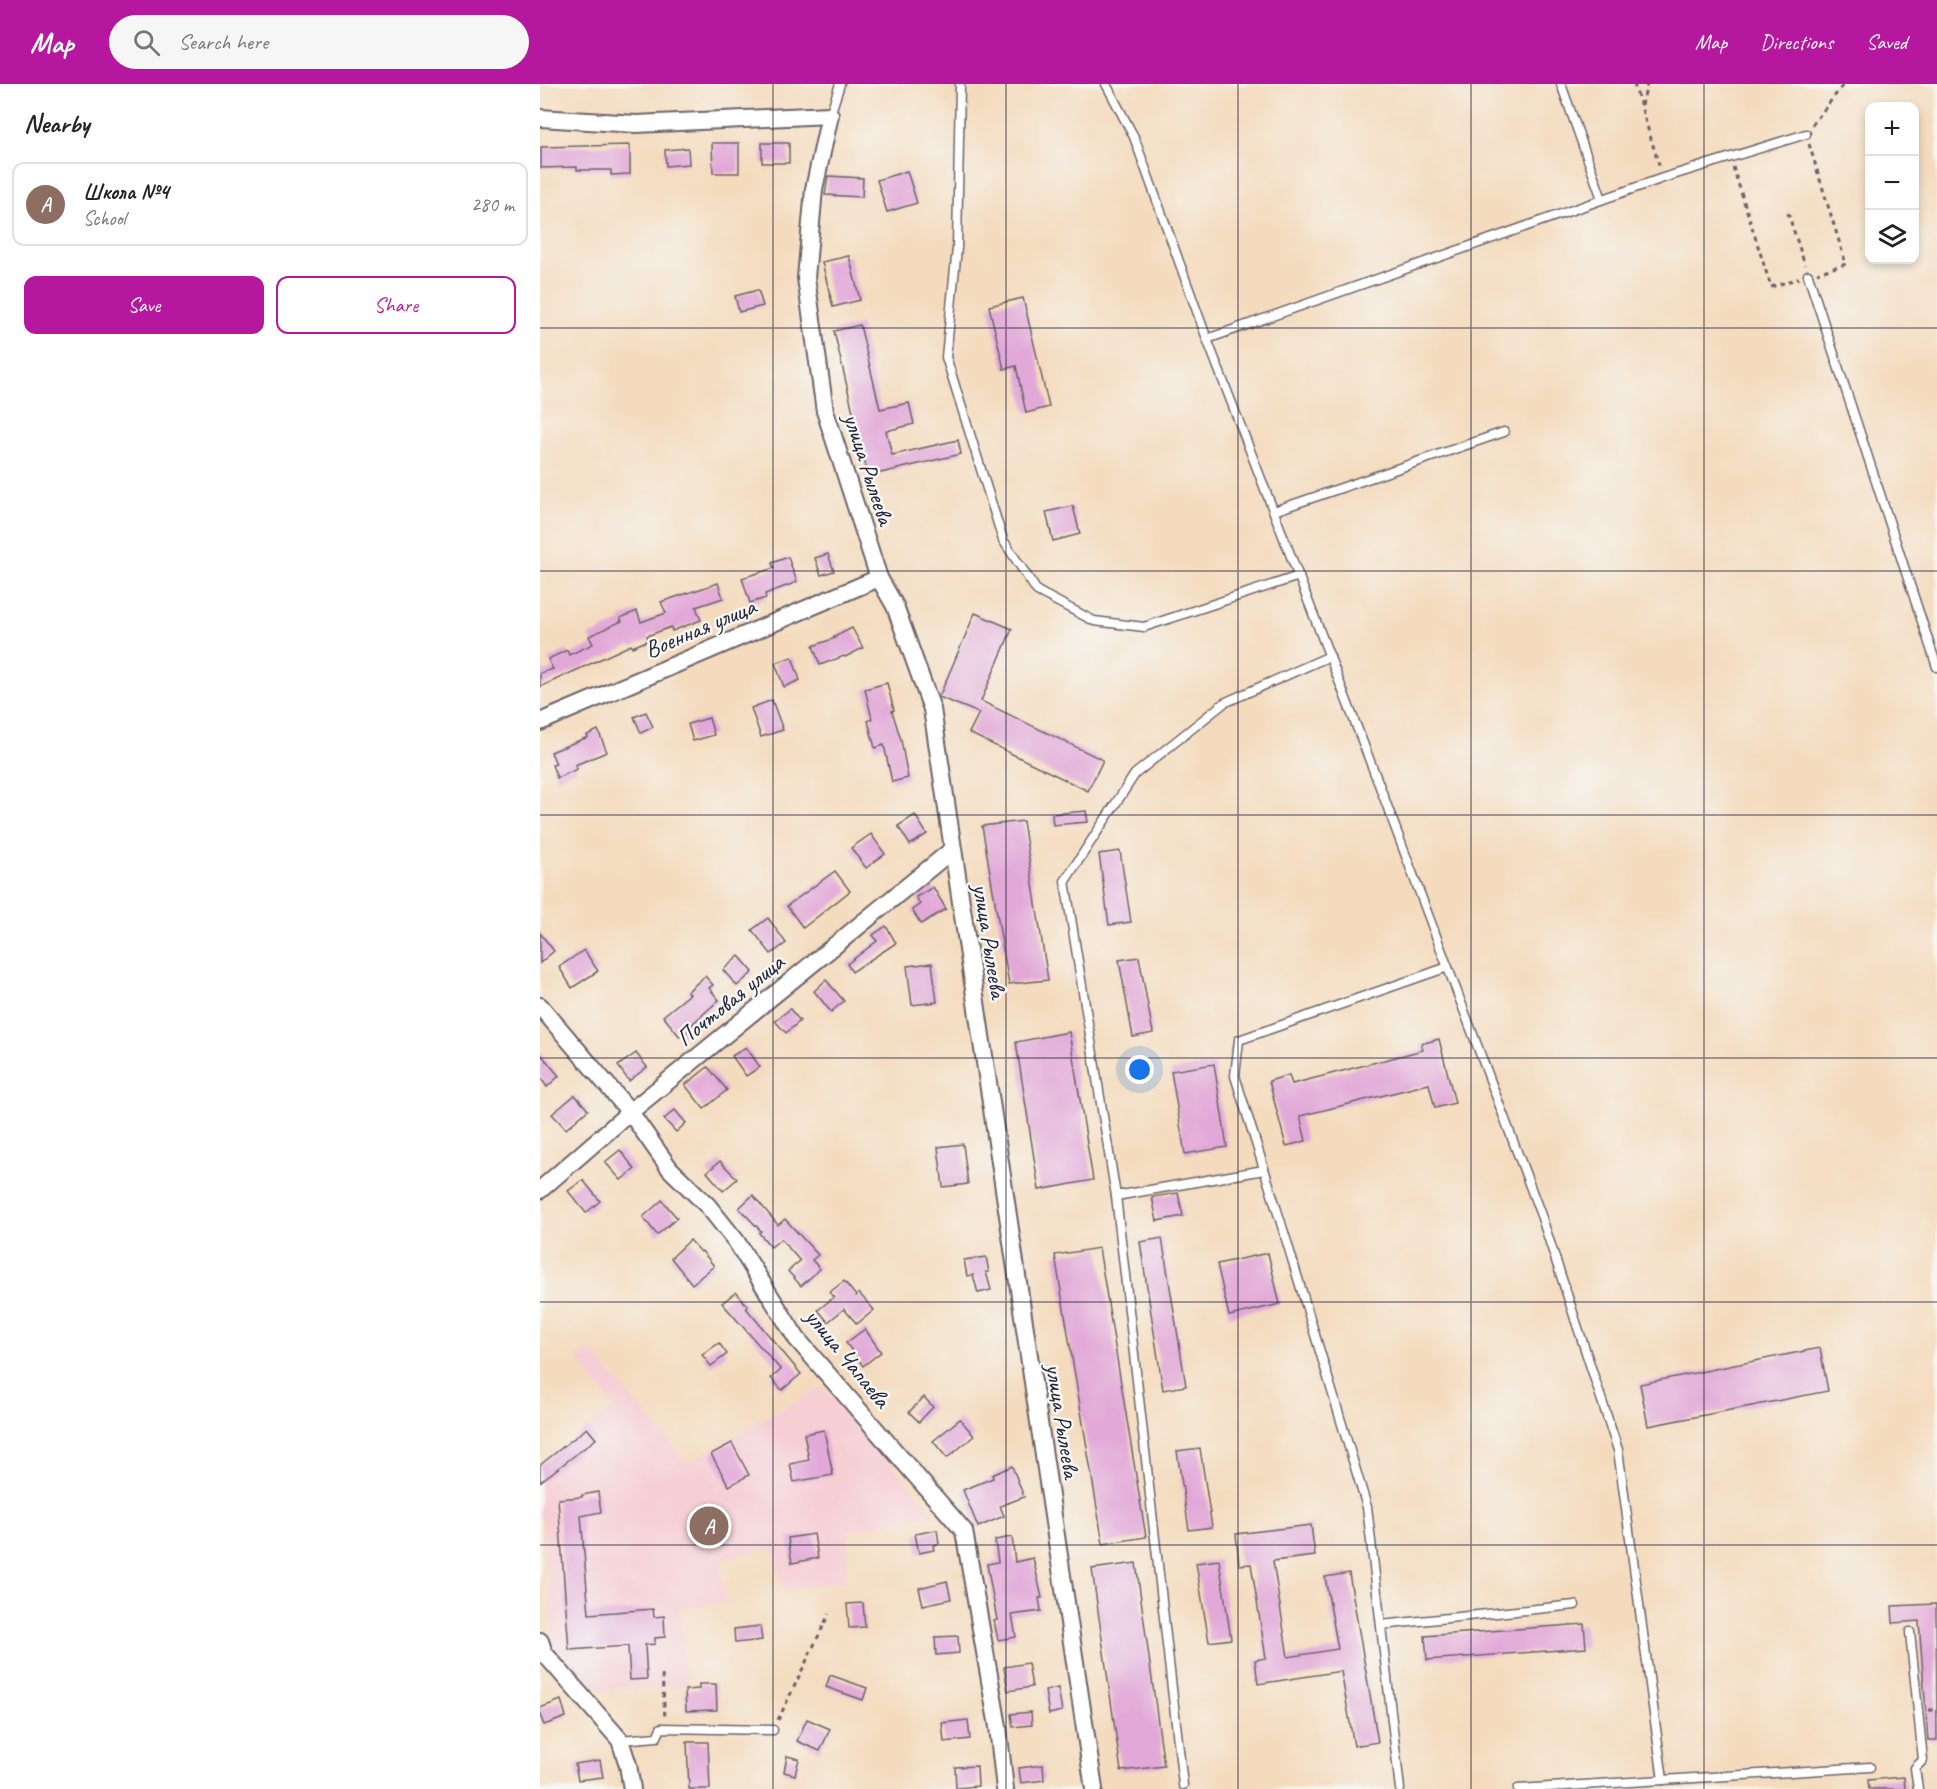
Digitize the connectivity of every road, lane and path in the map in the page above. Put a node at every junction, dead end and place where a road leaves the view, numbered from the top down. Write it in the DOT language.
graph roads {
  1 [pos="840,84"];
  2 [pos="960,84"];
  3 [pos="1106,84"];
  4 [pos="1561,84"];
  5 [pos="1634,84"];
  6 [pos="1647,84"];
  7 [pos="1844,84"];
  8 [pos="1641,106"];
  9 [pos="830,115"];
  10 [pos="540,118"];
  11 [pos="1806,134"];
  12 [pos="1730,157"];
  13 [pos="1663,178"];
  14 [pos="1602,199"];
  15 [pos="1788,213"];
  16 [pos="1809,275"];
  17 [pos="1208,339"];
  18 [pos="1504,432"];
  19 [pos="1274,511"];
  20 [pos="1299,576"];
  21 [pos="879,578"];
  22 [pos="1330,656"];
  23 [pos="1937,667"];
  24 [pos="540,722"];
  25 [pos="952,850"];
  26 [pos="1448,967"];
  27 [pos="540,1006"];
  28 [pos="630,1112"];
  29 [pos="1264,1170"];
  30 [pos="540,1190"];
  31 [pos="1116,1196"];
  32 [pos="1575,1605"];
  33 [pos="829,1614"];
  34 [pos="1381,1625"];
  35 [pos="1910,1632"];
  36 [pos="540,1641"];
  37 [pos="662,1675"];
  38 [pos="661,1728"];
  39 [pos="773,1730"];
  40 [pos="620,1740"];
  41 [pos="1870,1767"];
  42 [pos="1663,1780"];
  43 [pos="1184,1785"];
  44 [pos="632,1789"];
  45 [pos="1005,1789"];
  46 [pos="1094,1789"];
  47 [pos="1400,1789"];
  48 [pos="1518,1789"];
  49 [pos="1918,1789"];
  1 -- 9 [label="lane"];
  2 -- 20 [label="lane"];
  3 -- 17 [label="lane"];
  4 -- 14 [label="lane"];
  5 -- 8 [label="path"];
  6 -- 8 [label="path"];
  7 -- 11 [label="path"];
  8 -- 13 [label="path"];
  9 -- 10 [label="street"];
  9 -- 21 [label="street, улица Рылеева"];
  11 -- 12 [label="lane"];
  11 -- 16 [label="path"];
  12 -- 13 [label="lane"];
  12 -- 16 [label="path"];
  13 -- 14 [label="lane"];
  14 -- 17 [label="lane"];
  15 -- 16 [label="path"];
  16 -- 23 [label="lane"];
  17 -- 19 [label="lane"];
  18 -- 19 [label="lane"];
  19 -- 20 [label="lane"];
  20 -- 22 [label="lane"];
  21 -- 24 [label="street, Военная улица"];
  21 -- 25 [label="street, улица Рылеева"];
  22 -- 26 [label="lane"];
  22 -- 31 [label="lane"];
  25 -- 28 [label="street, Почтовая улица"];
  25 -- 46 [label="street, улица Рылеева"];
  26 -- 29 [label="lane"];
  26 -- 42 [label="lane"];
  27 -- 28 [label="street, улица Чапаева"];
  28 -- 30 [label="street, Почтовая улица"];
  28 -- 45 [label="street, улица Чапаева"];
  29 -- 31 [label="lane"];
  29 -- 34 [label="lane"];
  31 -- 43 [label="lane"];
  32 -- 34 [label="lane"];
  33 -- 39 [label="path"];
  34 -- 47 [label="lane"];
  35 -- 49 [label="lane"];
  36 -- 40 [label="street"];
  37 -- 38 [label="path"];
  38 -- 39 [label="lane"];
  38 -- 40 [label="lane"];
  40 -- 44 [label="street"];
  41 -- 42 [label="lane"];
  42 -- 48 [label="lane"];
}
